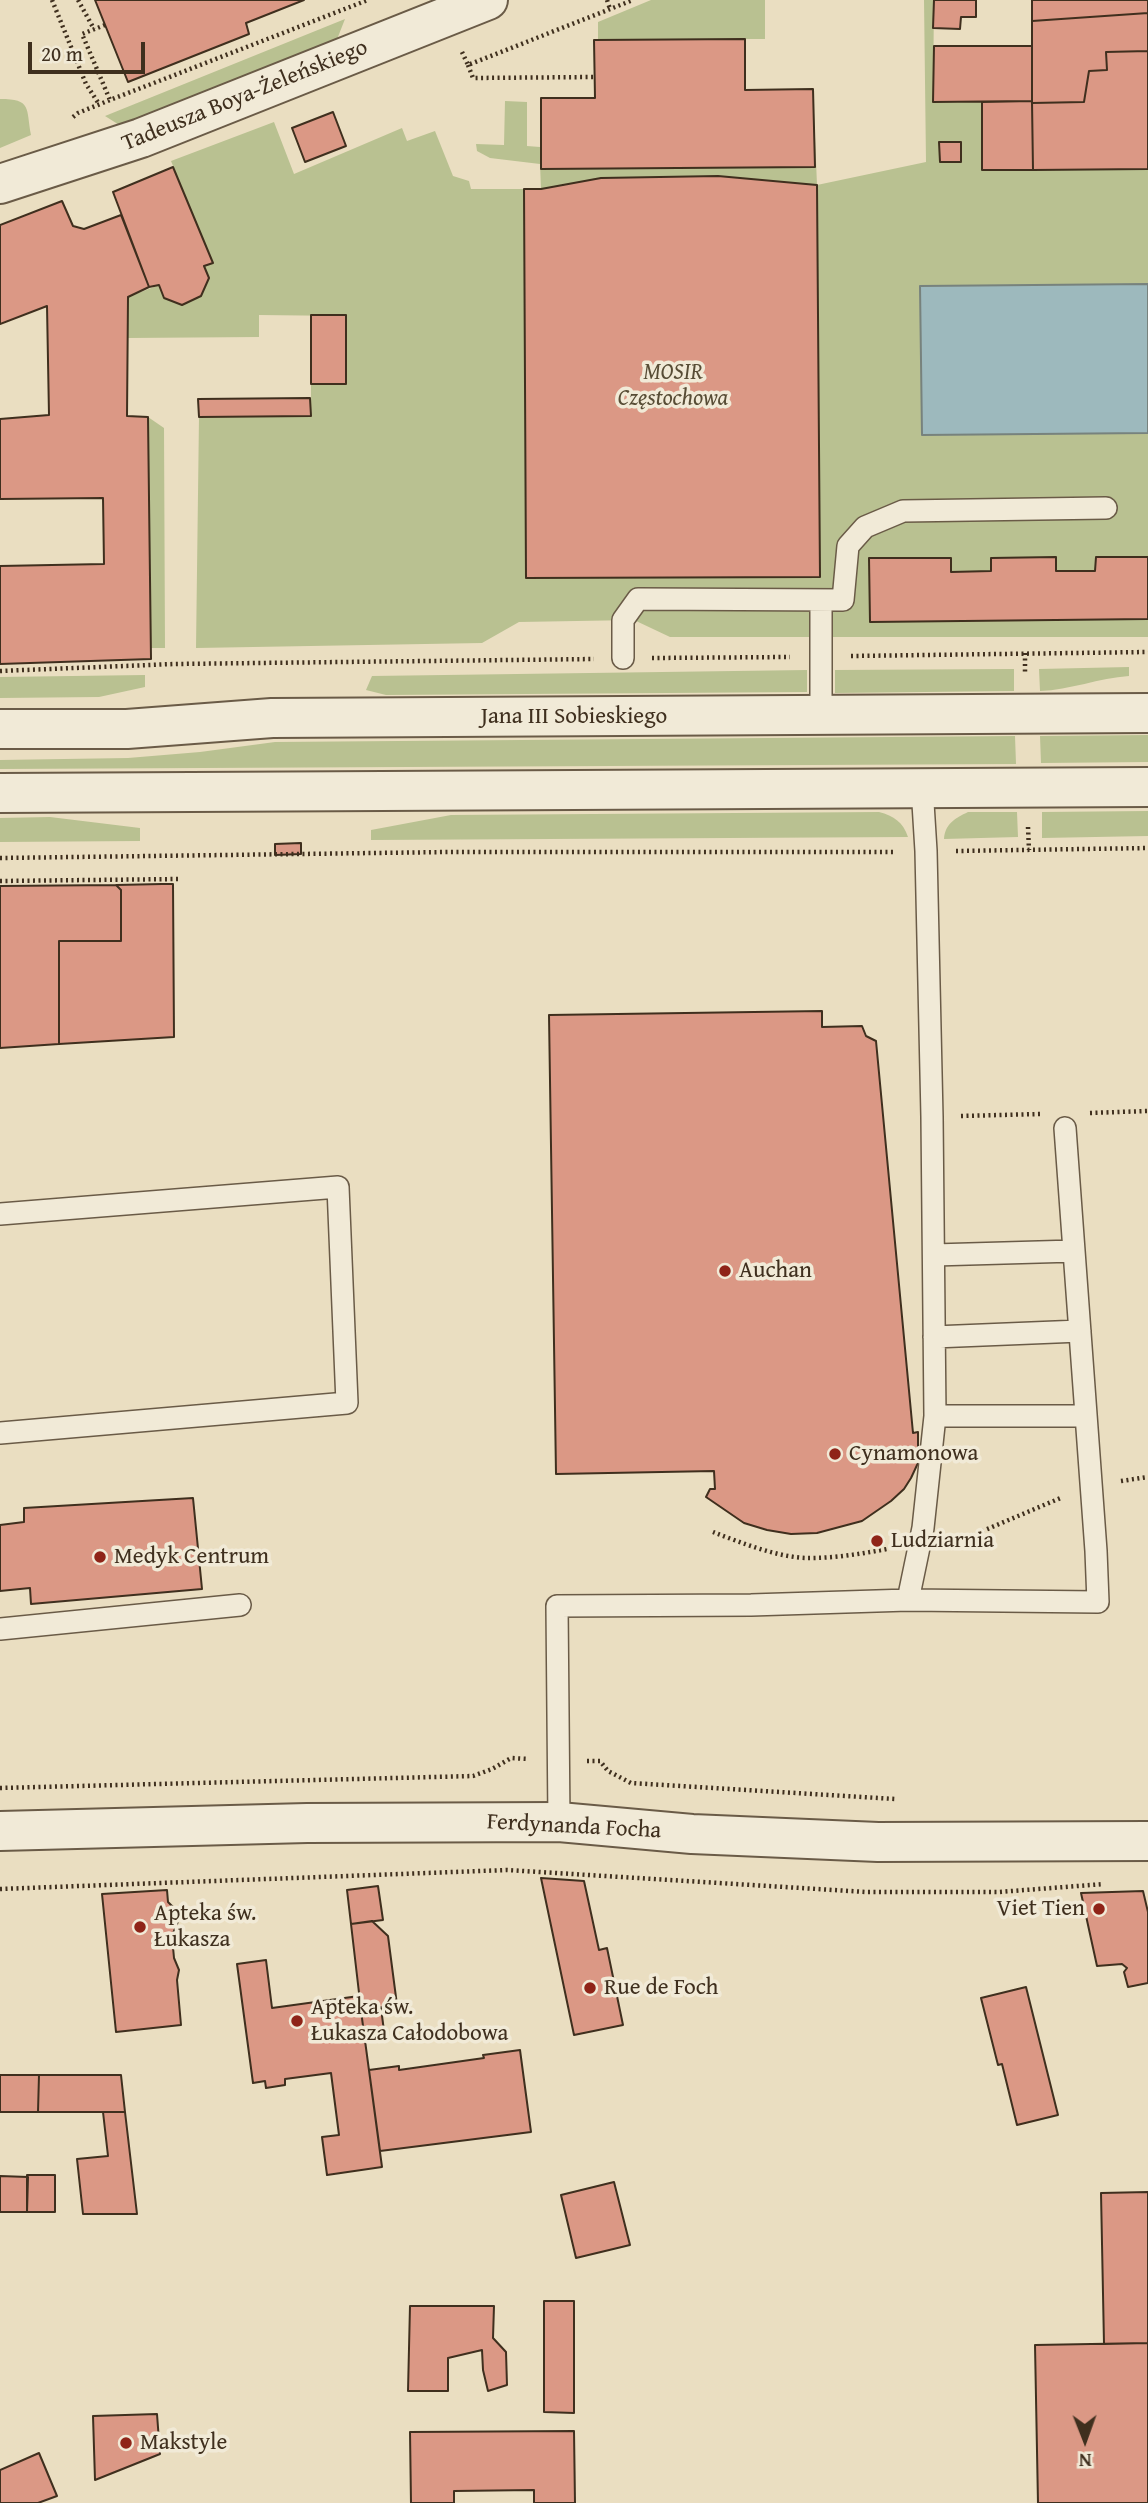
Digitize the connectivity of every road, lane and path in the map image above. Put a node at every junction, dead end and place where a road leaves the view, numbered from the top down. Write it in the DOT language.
graph roads {
  1 [pos="52,0"];
  2 [pos="78,0"];
  3 [pos="368,0"];
  4 [pos="488,0"];
  5 [pos="607,0"];
  6 [pos="610,9"];
  7 [pos="105,25"];
  8 [pos="94,29"];
  9 [pos="468,65"];
  10 [pos="595,77"];
  11 [pos="110,100"];
  12 [pos="100,104"];
  13 [pos="68,121"];
  14 [pos="0,184"];
  15 [pos="1106,508"];
  16 [pos="821,600"];
  17 [pos="1148,652"];
  18 [pos="821,656"];
  19 [pos="623,659"];
  20 [pos="0,671"];
  21 [pos="1148,713"];
  22 [pos="821,715"];
  23 [pos="0,729"];
  24 [pos="922,787"];
  25 [pos="1148,787"];
  26 [pos="0,793"];
  27 [pos="1148,848"];
  28 [pos="943,851"];
  29 [pos="908,852"];
  30 [pos="0,858"];
  31 [pos="180,879"];
  32 [pos="0,881"];
  33 [pos="1065,1128"];
  34 [pos="0,1214"];
  35 [pos="1074,1251"];
  36 [pos="933,1255"];
  37 [pos="1080,1331"];
  38 [pos="934,1337"];
  39 [pos="935,1416"];
  40 [pos="1086,1416"];
  41 [pos="0,1433"];
  42 [pos="908,1600"];
  43 [pos="240,1605"];
  44 [pos="0,1629"];
  45 [pos="559,1822"];
  46 [pos="0,1831"];
  47 [pos="1148,1841"];
  48 [pos="1112,1884"];
  49 [pos="0,1889"];
  1 -- 12 [label="path"];
  2 -- 8 [label="path"];
  3 -- 11 [label="path"];
  4 -- 14 [label="street, Tadeusza Boya-Żeleńskiego"];
  5 -- 6 [label="path"];
  7 -- 8 [label="path"];
  8 -- 11 [label="path"];
  9 -- 10 [label="path"];
  11 -- 12 [label="path"];
  12 -- 13 [label="path"];
  15 -- 16 [label="lane"];
  16 -- 18 [label="lane"];
  16 -- 19 [label="lane"];
  17 -- 18 [label="path"];
  18 -- 19 [label="path"];
  18 -- 22 [label="lane"];
  19 -- 20 [label="path"];
  21 -- 22 [label="street, Jana III Sobieskiego"];
  22 -- 23 [label="street, Jana III Sobieskiego"];
  24 -- 25 [label="street"];
  24 -- 26 [label="street"];
  24 -- 36 [label="lane"];
  27 -- 28 [label="path"];
  29 -- 30 [label="path"];
  31 -- 32 [label="path"];
  33 -- 35 [label="lane"];
  34 -- 41 [label="lane"];
  35 -- 36 [label="lane"];
  35 -- 37 [label="lane"];
  36 -- 38 [label="lane"];
  37 -- 38 [label="lane"];
  37 -- 40 [label="lane"];
  38 -- 39 [label="lane"];
  39 -- 40 [label="lane"];
  39 -- 42 [label="lane"];
  40 -- 42 [label="lane"];
  42 -- 45 [label="lane"];
  43 -- 44 [label="lane"];
  45 -- 46 [label="street, Ferdynanda Focha"];
  45 -- 47 [label="street, Ferdynanda Focha"];
  48 -- 49 [label="path"];
}
